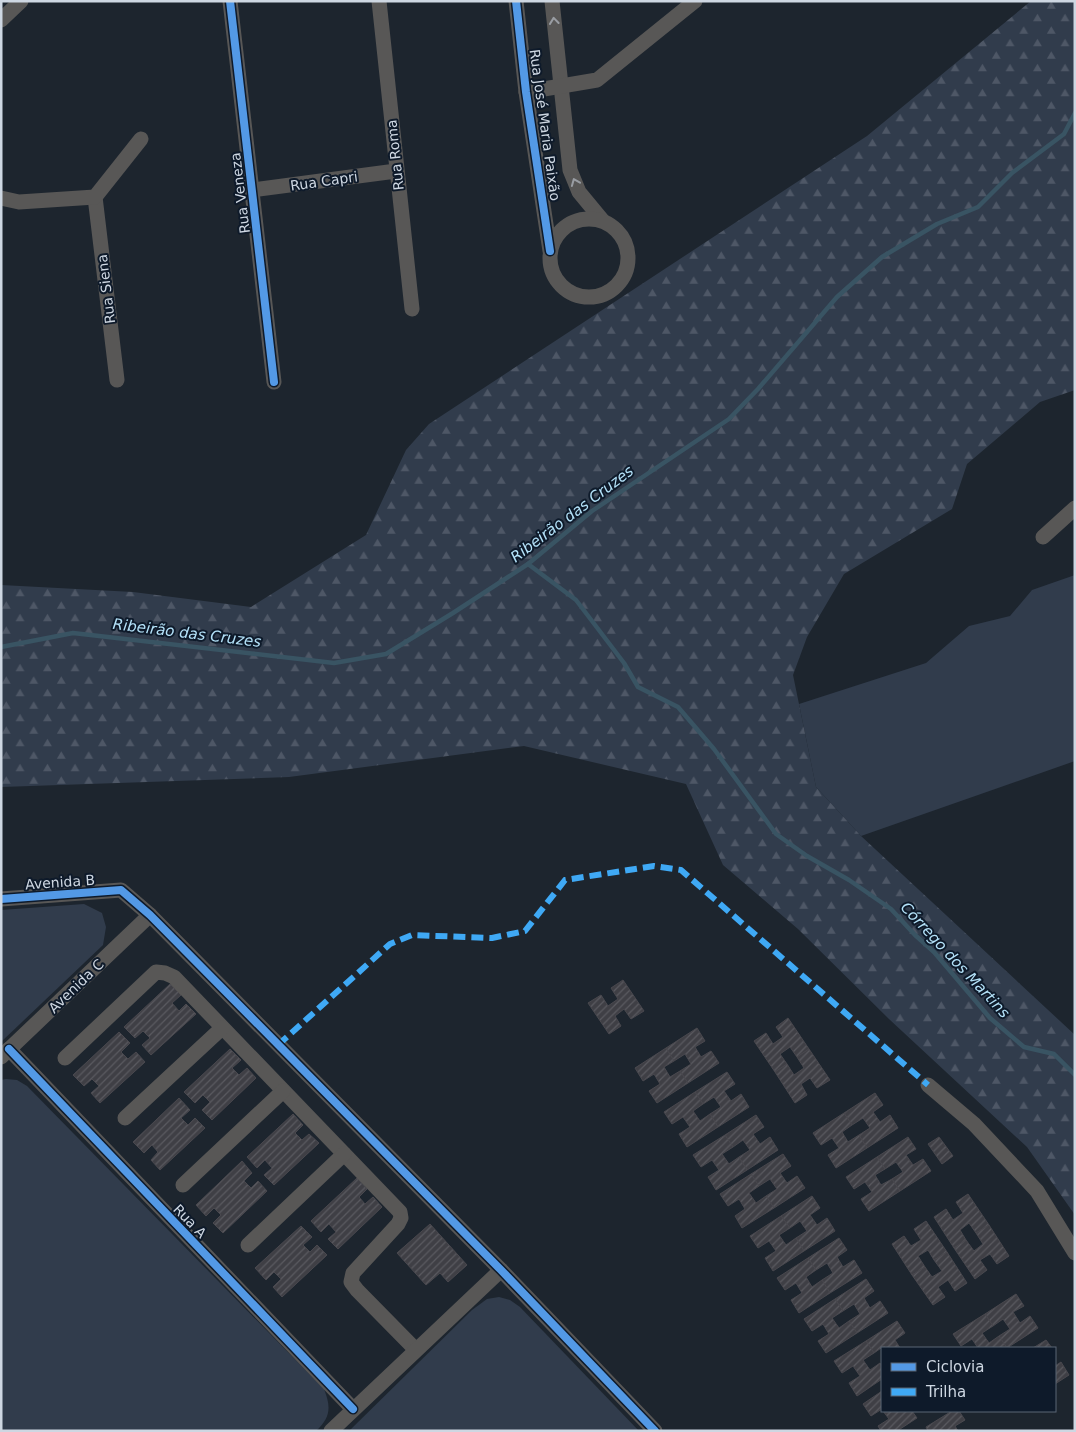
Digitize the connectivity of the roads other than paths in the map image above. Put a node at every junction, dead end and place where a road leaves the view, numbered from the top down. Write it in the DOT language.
graph roads {
  1 [pos="21,1"];
  2 [pos="230,1"];
  3 [pos="379,1"];
  4 [pos="516,1"];
  5 [pos="552,1"];
  6 [pos="695,1"];
  7 [pos="1,20"];
  8 [pos="561,86"];
  9 [pos="526,92"];
  10 [pos="141,139"];
  11 [pos="396,171"];
  12 [pos="252,190"];
  13 [pos="95,197"];
  14 [pos="1,198"];
  15 [pos="603,221"];
  16 [pos="550,251"];
  17 [pos="412,309"];
  18 [pos="117,380"];
  19 [pos="274,382"];
  20 [pos="1075,508"];
  21 [pos="1043,537"];
  22 [pos="1,899"];
  23 [pos="150,915"];
  24 [pos="222,1028"];
  25 [pos="5,1053"];
  26 [pos="65,1058"];
  27 [pos="928,1084"];
  28 [pos="283,1091"];
  29 [pos="125,1118"];
  30 [pos="344,1154"];
  31 [pos="183,1185"];
  32 [pos="248,1245"];
  33 [pos="1075,1253"];
  34 [pos="501,1270"];
  35 [pos="415,1349"];
  36 [pos="353,1409"];
  37 [pos="331,1431"];
  38 [pos="655,1431"];
  1 -- 7 [label="street"];
  2 -- 12 [label="street, Rua Veneza"];
  3 -- 11 [label="street, Rua Roma"];
  4 -- 9 [label="street, Rua José Maria Paixão"];
  8 -- 5 [label="street, Rua José Maria Paixão, one-way"];
  6 -- 8 [label="street"];
  8 -- 9 [label="street"];
  15 -- 8 [label="street, Rua José Maria Paixão, one-way"];
  9 -- 16 [label="street, Rua José Maria Paixão"];
  10 -- 13 [label="street"];
  11 -- 12 [label="street, Rua Capri"];
  11 -- 17 [label="street, Rua Roma"];
  12 -- 19 [label="street, Rua Veneza"];
  13 -- 14 [label="street"];
  13 -- 18 [label="street, Rua Siena"];
  15 -- 16 [label="street"];
  15 -- 16 [label="street"];
  20 -- 21 [label="street"];
  22 -- 23 [label="street, Avenida B"];
  23 -- 25 [label="street, Avenida C"];
  23 -- 34 [label="street"];
  24 -- 26 [label="street"];
  24 -- 28 [label="street"];
  24 -- 29 [label="street"];
  25 -- 36 [label="street, Rua A"];
  27 -- 33 [label="street"];
  28 -- 30 [label="street"];
  28 -- 31 [label="street"];
  30 -- 32 [label="street"];
  30 -- 35 [label="street"];
  34 -- 35 [label="street"];
  34 -- 38 [label="street"];
  35 -- 36 [label="street"];
  36 -- 37 [label="street"];
}
